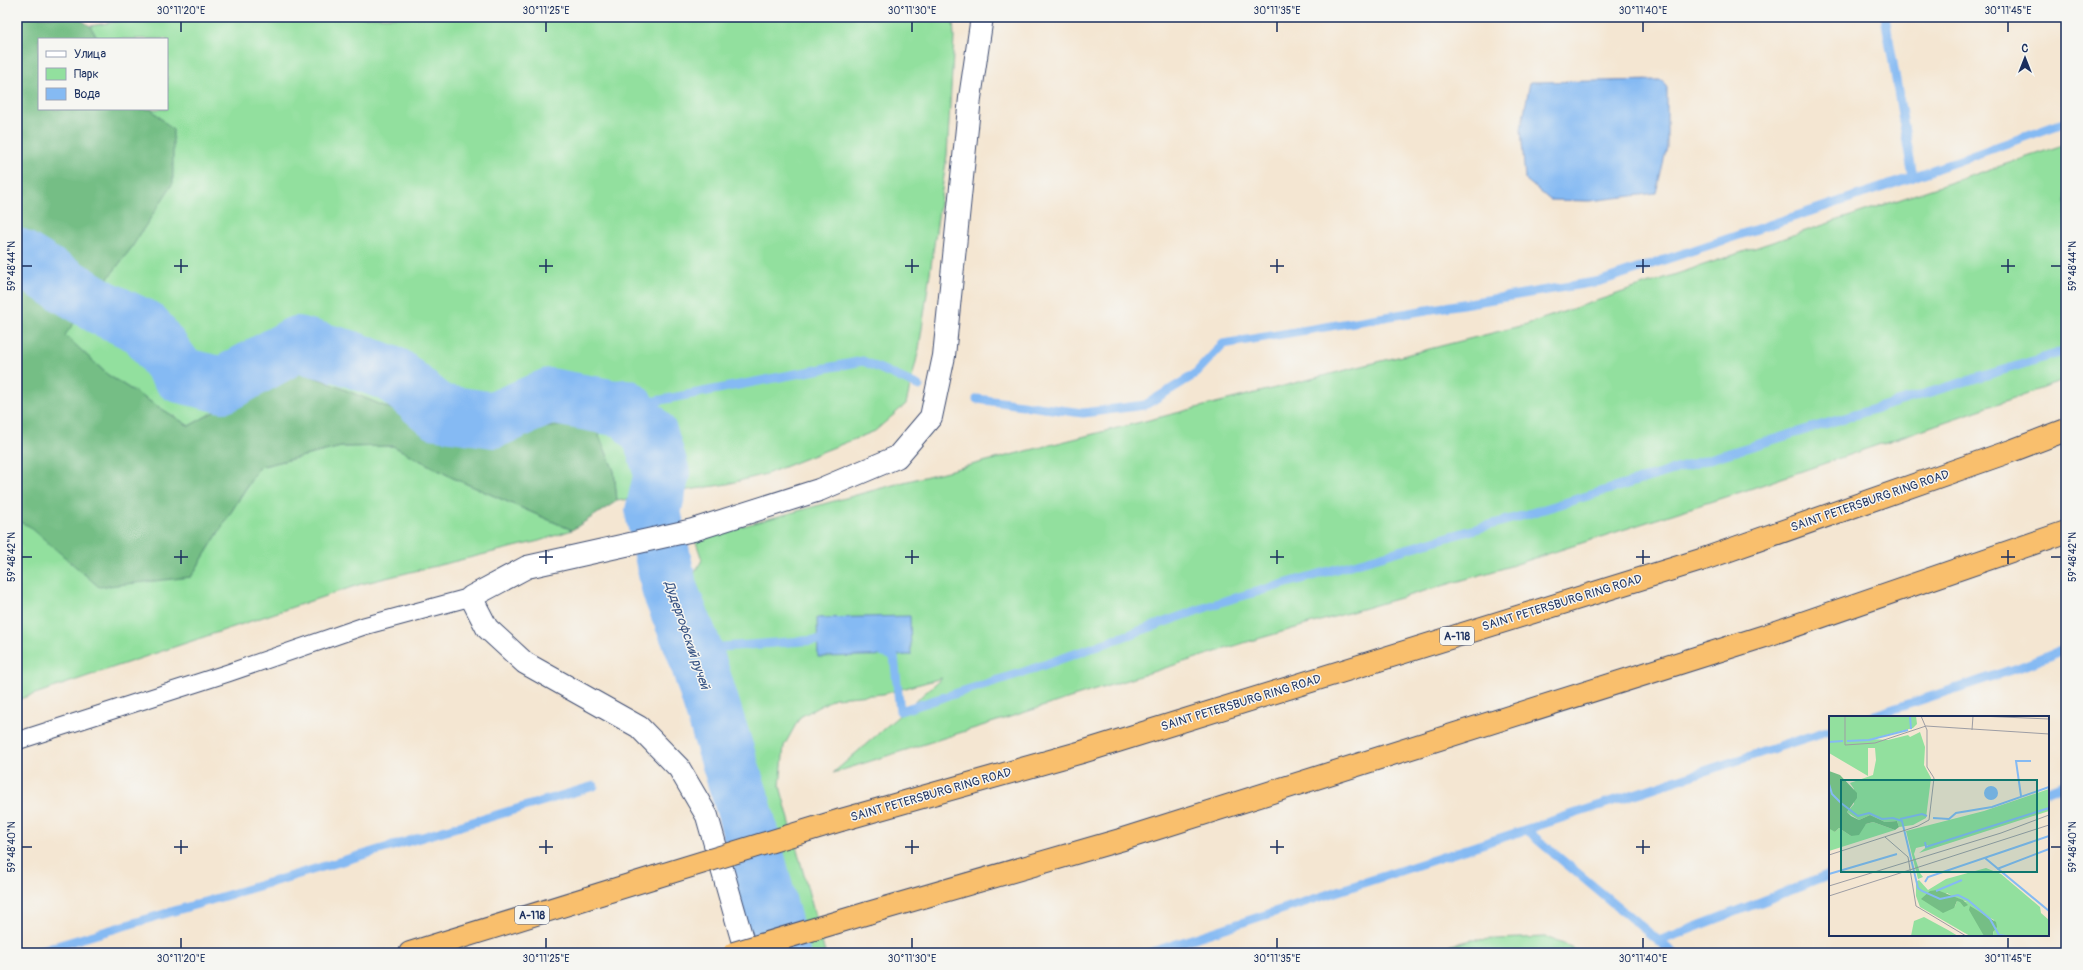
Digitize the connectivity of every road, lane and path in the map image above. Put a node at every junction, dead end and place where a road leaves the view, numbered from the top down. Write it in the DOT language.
graph roads {
  1 [pos="982,17"];
  2 [pos="2066,430"];
  3 [pos="2066,532"];
  4 [pos="471,597"];
  5 [pos="17,741"];
  6 [pos="410,953"];
  7 [pos="734,953"];
  8 [pos="746,953"];
  1 -- 4 [label="street"];
  2 -- 6 [label="highway, SAINT PETERSBURG RING ROAD / А-118, bridge"];
  3 -- 7 [label="highway, bridge"];
  4 -- 5 [label="lane"];
  4 -- 8 [label="street"];
}
